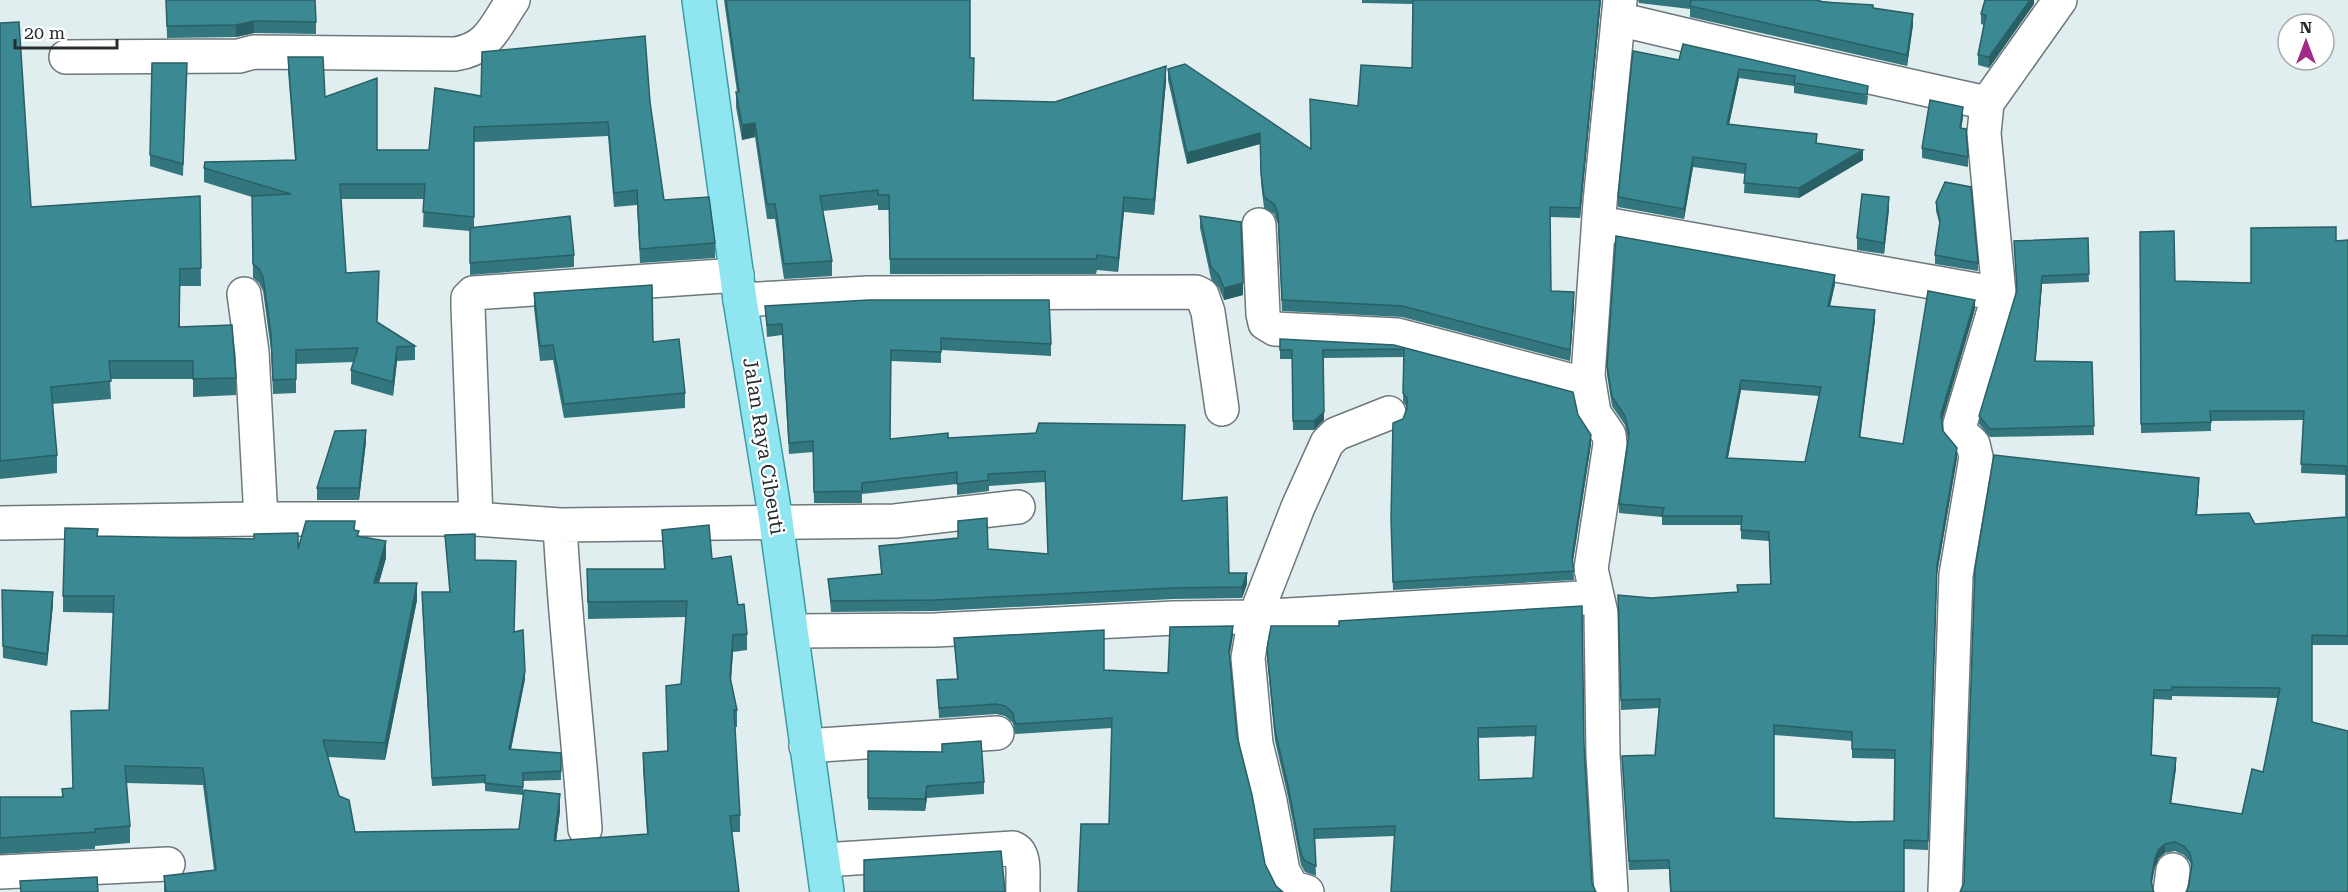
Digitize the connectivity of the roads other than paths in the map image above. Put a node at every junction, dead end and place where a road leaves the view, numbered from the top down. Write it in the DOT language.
graph roads {
  1 [pos="513,0"];
  2 [pos="699,0"];
  3 [pos="2060,0"];
  4 [pos="1619,9"];
  5 [pos="66,57"];
  6 [pos="1987,103"];
  7 [pos="1599,223"];
  8 [pos="1259,225"];
  9 [pos="738,288"];
  10 [pos="244,294"];
  11 [pos="1999,294"];
  12 [pos="1588,385"];
  13 [pos="1222,409"];
  14 [pos="1389,413"];
  15 [pos="1018,507"];
  16 [pos="261,519"];
  17 [pos="476,519"];
  18 [pos="776,521"];
  19 [pos="0,523"];
  20 [pos="560,525"];
  21 [pos="1598,597"];
  22 [pos="1255,617"];
  23 [pos="792,631"];
  24 [pos="997,733"];
  25 [pos="806,746"];
  26 [pos="585,829"];
  27 [pos="823,860"];
  28 [pos="168,864"];
  29 [pos="0,872"];
  30 [pos="827,892"];
  31 [pos="1023,892"];
  32 [pos="1307,892"];
  33 [pos="1611,892"];
  34 [pos="1945,892"];
  1 -- 5 [label="street"];
  2 -- 9 [label="main road, Jalan Raya Cibeuti"];
  3 -- 6 [label="street"];
  4 -- 6 [label="street"];
  4 -- 7 [label="street"];
  6 -- 11 [label="street"];
  7 -- 11 [label="street"];
  7 -- 12 [label="street"];
  8 -- 12 [label="street"];
  9 -- 13 [label="street"];
  9 -- 17 [label="street"];
  9 -- 18 [label="main road, Jalan Raya Cibeuti"];
  10 -- 16 [label="street"];
  11 -- 34 [label="street"];
  12 -- 21 [label="street"];
  14 -- 22 [label="street"];
  15 -- 18 [label="street"];
  16 -- 17 [label="street"];
  16 -- 19 [label="street"];
  17 -- 20 [label="street"];
  18 -- 20 [label="street"];
  18 -- 23 [label="main road, Jalan Raya Cibeuti"];
  20 -- 26 [label="street"];
  21 -- 22 [label="street"];
  21 -- 33 [label="street"];
  22 -- 23 [label="street"];
  22 -- 32 [label="street"];
  23 -- 25 [label="main road, Jalan Raya Cibeuti"];
  24 -- 25 [label="street"];
  25 -- 27 [label="main road, Jalan Raya Cibeuti"];
  27 -- 30 [label="main road, Jalan Raya Cibeuti"];
  27 -- 31 [label="street"];
  28 -- 29 [label="street"];
}
